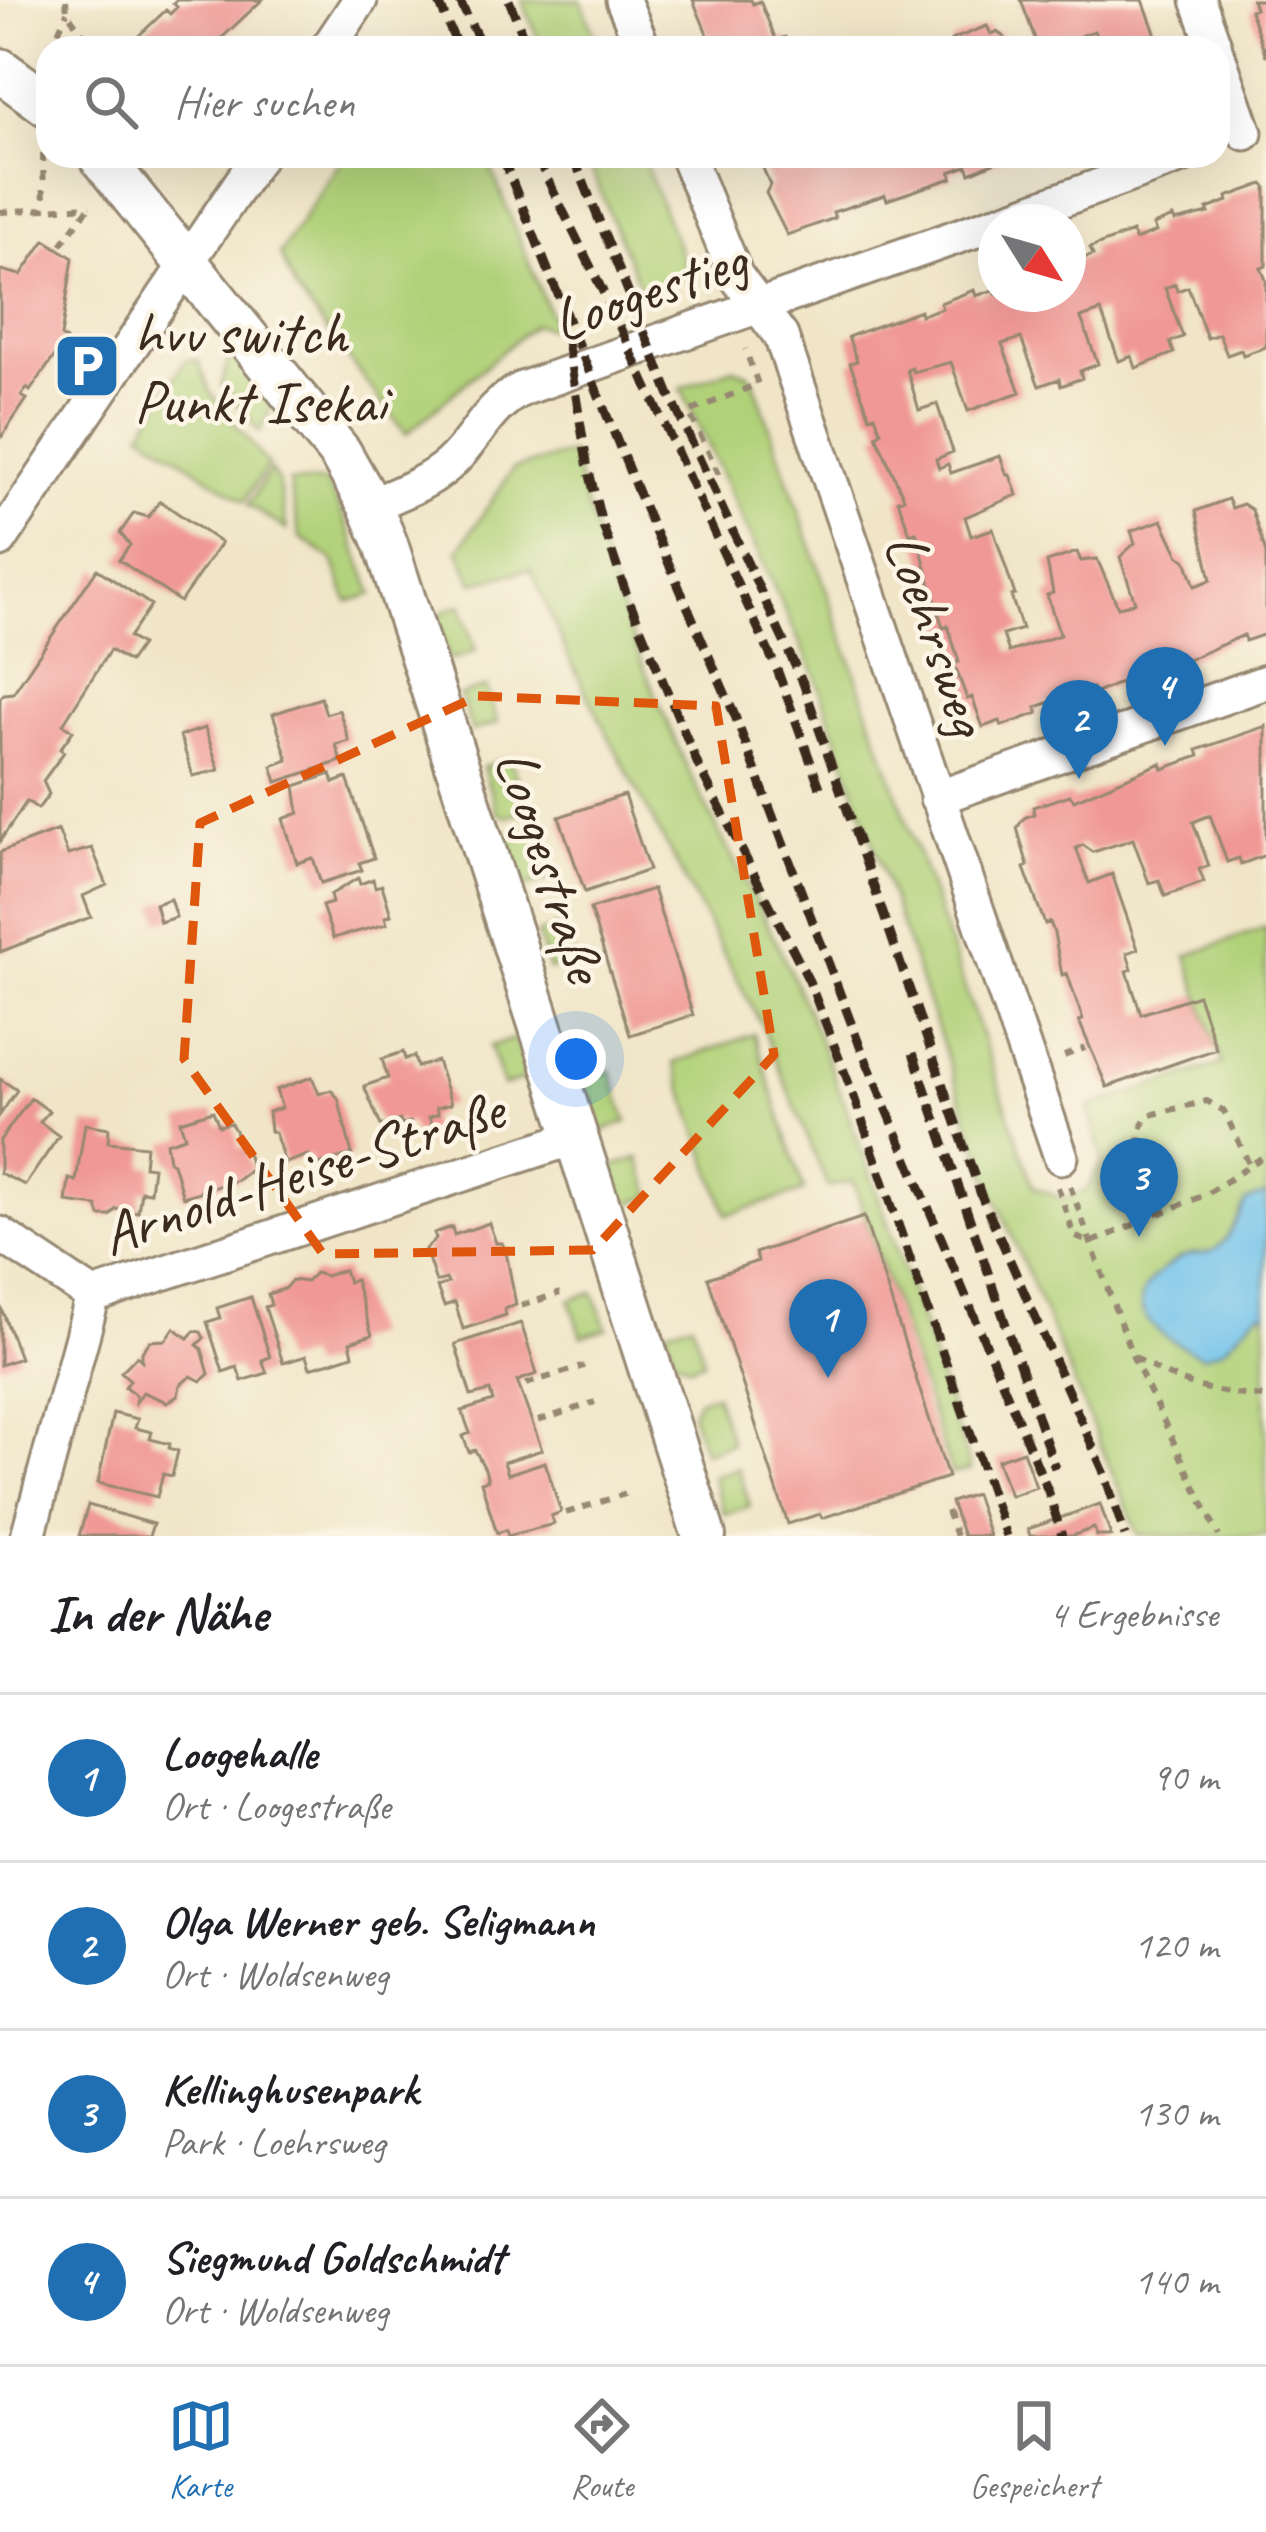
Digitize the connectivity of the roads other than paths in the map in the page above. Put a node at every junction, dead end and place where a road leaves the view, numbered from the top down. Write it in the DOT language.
graph roads {
  1 [pos="360,0"];
  2 [pos="623,0"];
  3 [pos="1198,0"];
  4 [pos="336,36"];
  5 [pos="638,36"];
  6 [pos="1210,36"];
  7 [pos="1230,95"];
  8 [pos="1243,134"];
  9 [pos="110,168"];
  10 [pos="250,168"];
  11 [pos="692,168"];
  12 [pos="1149,168"];
  13 [pos="1050,204"];
  14 [pos="978,230"];
  15 [pos="186,259"];
  16 [pos="760,308"];
  17 [pos="370,506"];
  18 [pos="0,540"];
  19 [pos="1266,682"];
  20 [pos="937,798"];
  21 [pos="576,1137"];
  22 [pos="1061,1157"];
  23 [pos="0,1234"];
  24 [pos="93,1296"];
  25 [pos="28,1536"];
  26 [pos="704,1536"];
  1 -- 4 [label="street"];
  2 -- 5 [label="street"];
  3 -- 6 [label="street"];
  7 -- 8 [label="street"];
  9 -- 15 [label="street, Loogestraße"];
  10 -- 15 [label="street"];
  11 -- 16 [label="street, Loehrsweg"];
  12 -- 13 [label="street, Loogestieg"];
  14 -- 16 [label="street, Loogestieg"];
  15 -- 17 [label="street, Loogestraße"];
  15 -- 18 [label="street"];
  16 -- 17 [label="street, Loogestieg"];
  16 -- 20 [label="street, Loehrsweg"];
  17 -- 21 [label="street, Loogestraße"];
  19 -- 20 [label="street"];
  20 -- 22 [label="street, Loehrsweg"];
  21 -- 24 [label="street, Arnold-Heise-Straße"];
  21 -- 26 [label="street, Loogestraße"];
  23 -- 24 [label="street"];
  24 -- 25 [label="street, Arnold-Heise-Straße"];
}
